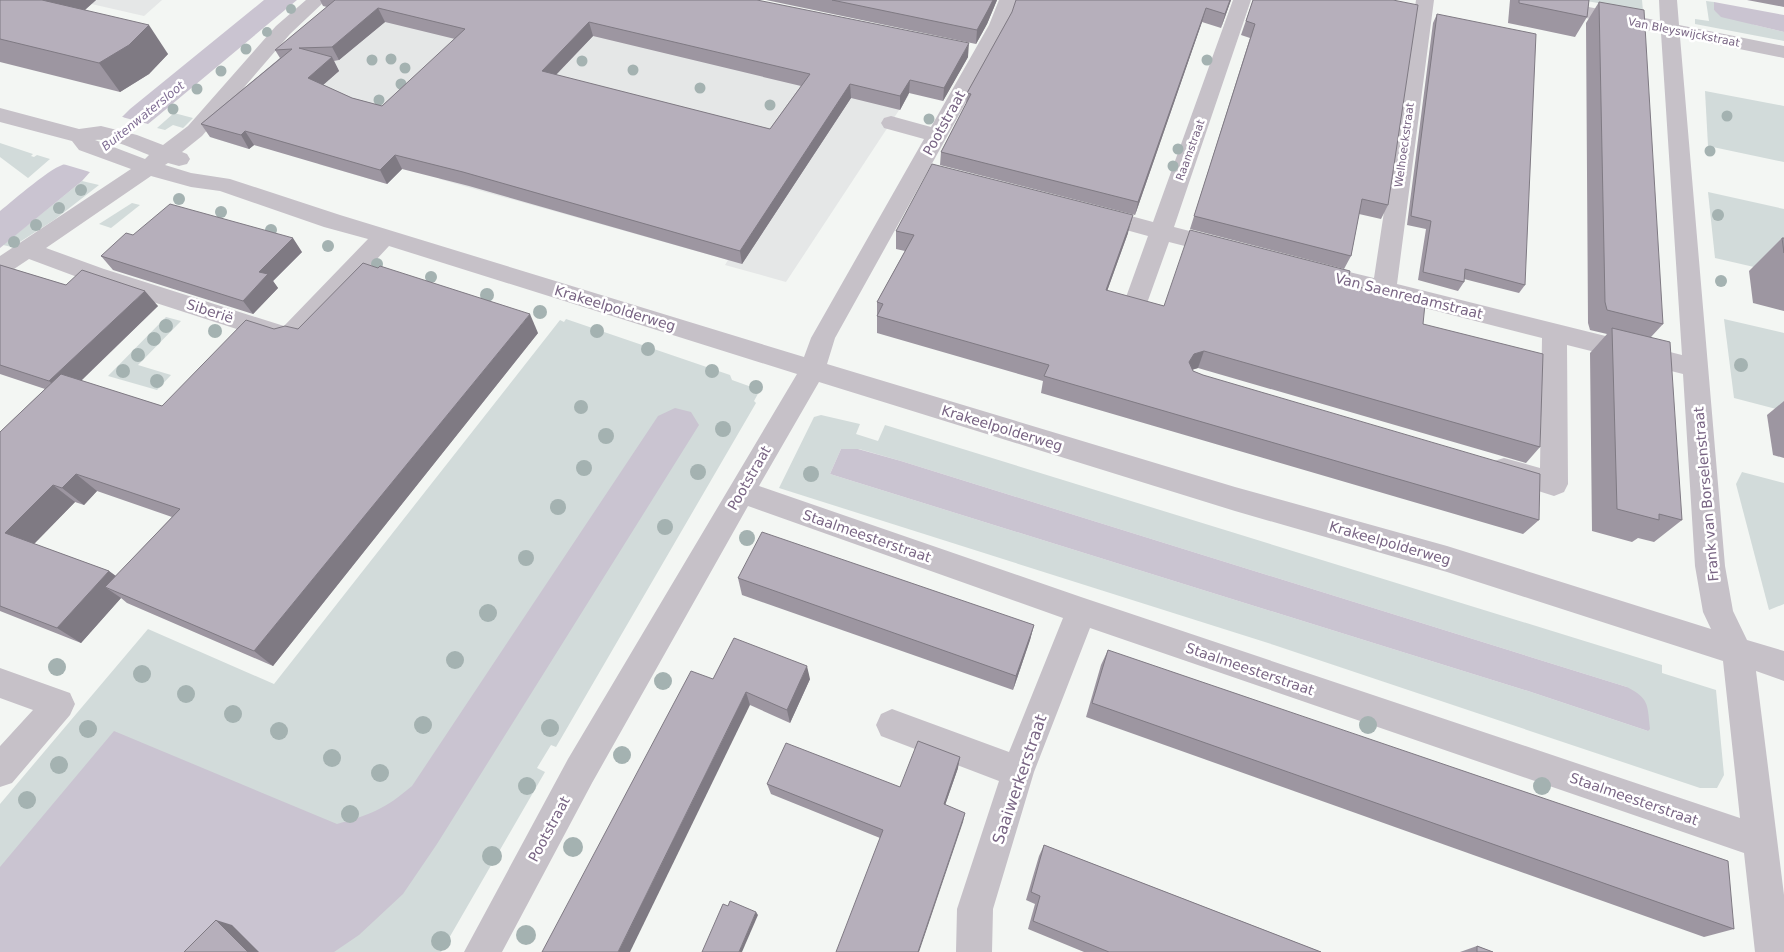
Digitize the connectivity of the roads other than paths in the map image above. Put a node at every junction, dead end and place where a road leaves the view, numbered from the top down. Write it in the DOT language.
graph roads {
  1 [pos="317,0"];
  2 [pos="1008,0"];
  3 [pos="1242,0"];
  4 [pos="1425,0"];
  5 [pos="1525,0"];
  6 [pos="1668,0"];
  7 [pos="1670,30"];
  8 [pos="1784,52"];
  9 [pos="0,115"];
  10 [pos="890,123"];
  11 [pos="938,136"];
  12 [pos="89,138"];
  13 [pos="166,153"];
  14 [pos="148,168"];
  15 [pos="222,184"];
  16 [pos="1074,209"];
  17 [pos="1161,231"];
  18 [pos="385,236"];
  19 [pos="28,250"];
  20 [pos="1245,253"];
  21 [pos="1291,266"];
  22 [pos="0,267"];
  23 [pos="1384,290"];
  24 [pos="1138,300"];
  25 [pos="1555,332"];
  26 [pos="1696,368"];
  27 [pos="813,370"];
  28 [pos="1479,462"];
  29 [pos="741,492"];
  30 [pos="1081,611"];
  31 [pos="1738,653"];
  32 [pos="1784,666"];
  33 [pos="0,683"];
  34 [pos="892,725"];
  35 [pos="0,771"];
  36 [pos="1018,772"];
  37 [pos="1761,842"];
  38 [pos="482,952"];
  39 [pos="974,952"];
  40 [pos="1773,952"];
  1 -- 13 [label="street"];
  2 -- 11 [label="street, Pootstraat"];
  3 -- 17 [label="street, Raamstraat"];
  4 -- 23 [label="street, Welhoeckstraat"];
  5 -- 7 [label="street, Van Bleyswijckstraat"];
  6 -- 7 [label="street, Frank van Borselenstraat"];
  7 -- 8 [label="street, Van Bleyswijckstraat"];
  7 -- 26 [label="street, Frank van Borselenstraat"];
  9 -- 12 [label="street"];
  10 -- 11 [label="street"];
  11 -- 27 [label="street, Pootstraat"];
  12 -- 13 [label="street, Krakeelpolderweg"];
  12 -- 14 [label="street, Krakeelpolderweg"];
  13 -- 14 [label="street"];
  13 -- 15 [label="street, Krakeelpolderweg"];
  14 -- 15 [label="street, Krakeelpolderweg"];
  14 -- 19 [label="street"];
  15 -- 18 [label="street, Krakeelpolderweg"];
  16 -- 17 [label="street"];
  17 -- 20 [label="street"];
  17 -- 24 [label="street, Raamstraat"];
  18 -- 19 [label="street, Siberië"];
  18 -- 27 [label="street, Krakeelpolderweg"];
  19 -- 22 [label="street"];
  21 -- 23 [label="street, Van Saenredamstraat"];
  23 -- 25 [label="street, Van Saenredamstraat"];
  25 -- 26 [label="street, Van Saenredamstraat"];
  25 -- 28 [label="street"];
  26 -- 31 [label="street, Frank van Borselenstraat"];
  27 -- 29 [label="street, Pootstraat"];
  27 -- 31 [label="street, Krakeelpolderweg"];
  29 -- 30 [label="street, Staalmeesterstraat"];
  29 -- 38 [label="street, Pootstraat"];
  30 -- 36 [label="street, Saaiwerkerstraat"];
  30 -- 37 [label="street, Staalmeesterstraat"];
  31 -- 32 [label="street, Krakeelpolderweg"];
  31 -- 37 [label="street, Frank van Borselenstraat"];
  33 -- 35 [label="street"];
  34 -- 36 [label="street"];
  36 -- 39 [label="street, Saaiwerkerstraat"];
  37 -- 40 [label="street, Frank van Borselenstraat"];
}
